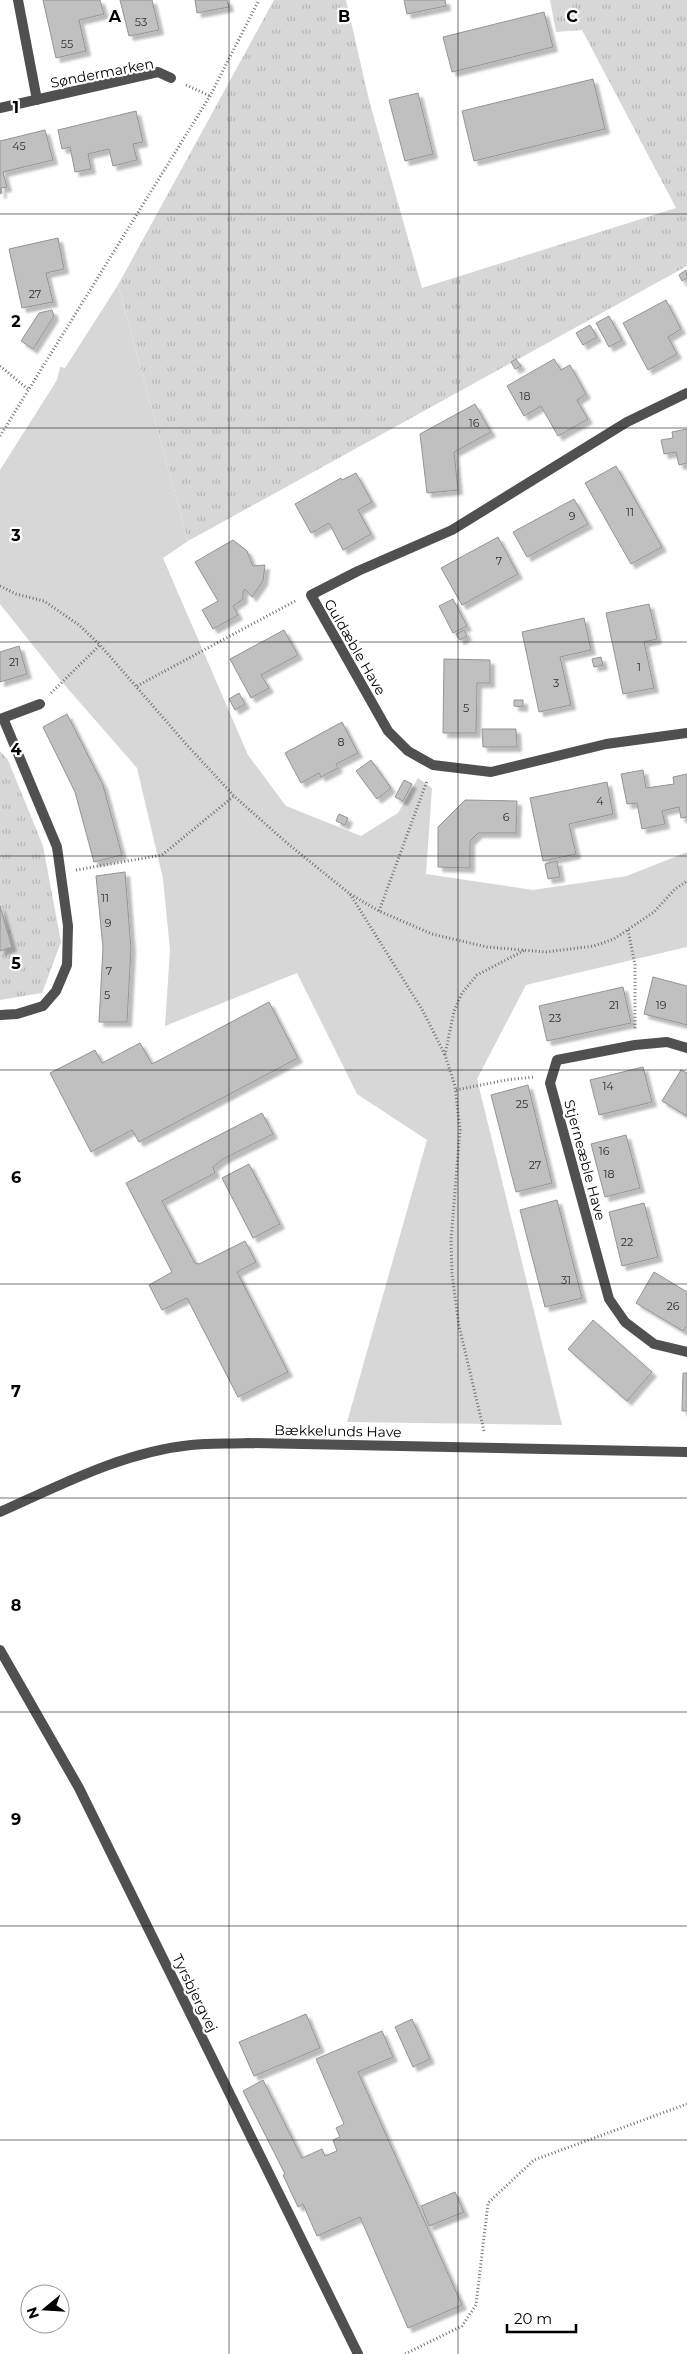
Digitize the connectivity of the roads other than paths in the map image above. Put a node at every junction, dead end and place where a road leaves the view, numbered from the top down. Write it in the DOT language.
graph roads {
  1 [pos="18,0"];
  2 [pos="171,78"];
  3 [pos="37,100"];
  4 [pos="0,108"];
  5 [pos="687,393"];
  6 [pos="40,704"];
  7 [pos="2,718"];
  8 [pos="687,733"];
  9 [pos="0,1016"];
  10 [pos="687,1048"];
  11 [pos="687,1352"];
  12 [pos="687,1452"];
  13 [pos="0,1512"];
  14 [pos="0,1650"];
  15 [pos="358,2354"];
  1 -- 3 [label="street, Søndermarken"];
  2 -- 3 [label="street, Søndermarken"];
  3 -- 4 [label="street, Søndermarken"];
  5 -- 8 [label="street, Guldæble Have"];
  6 -- 7 [label="street"];
  7 -- 9 [label="street"];
  10 -- 11 [label="street, Stjerneæble Have"];
  12 -- 13 [label="street, Bækkelunds Have"];
  14 -- 15 [label="street, Tyrsbjergvej"];
}
